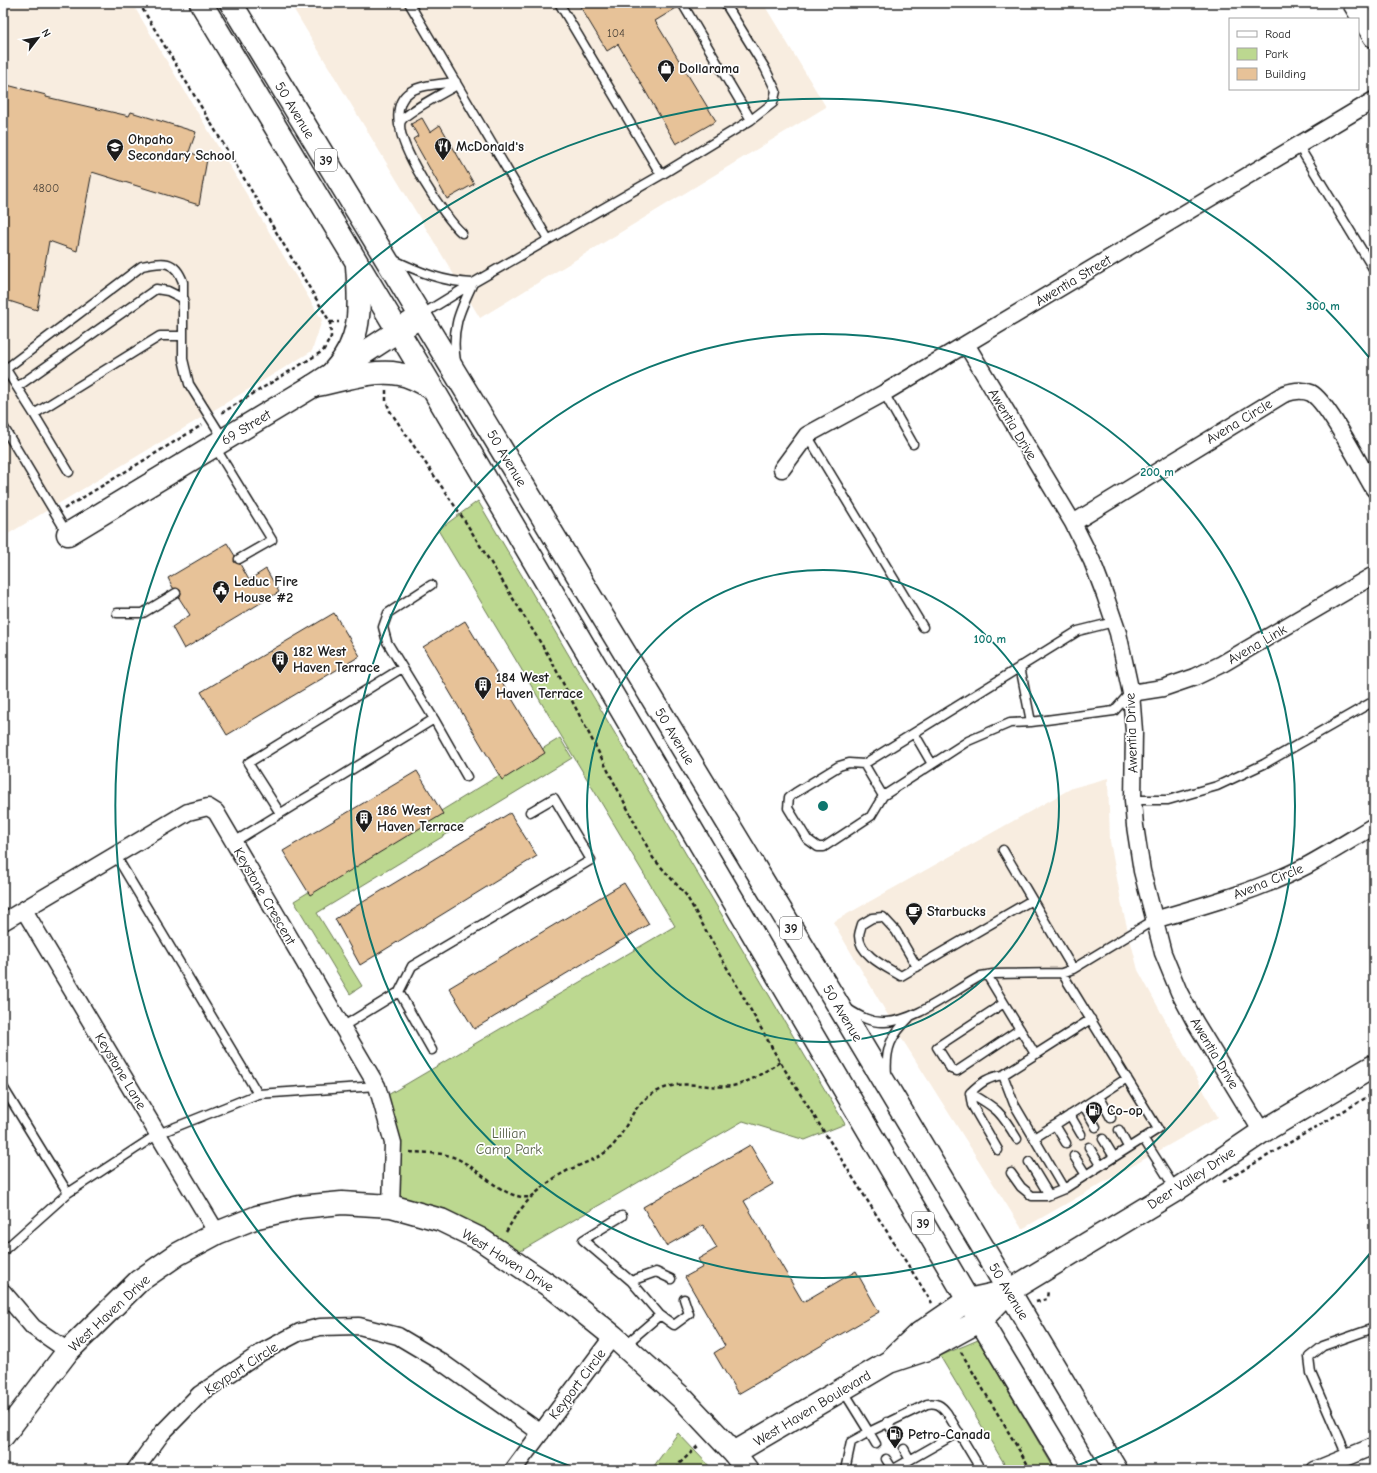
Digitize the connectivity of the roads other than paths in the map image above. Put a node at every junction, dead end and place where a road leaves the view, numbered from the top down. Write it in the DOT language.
graph roads {
  1 [pos="201,3"];
  2 [pos="231,3"];
  3 [pos="409,3"];
  4 [pos="559,3"];
  5 [pos="682,3"];
  6 [pos="726,3"];
  7 [pos="1354,3"];
  8 [pos="242,13"];
  9 [pos="1374,36"];
  10 [pos="457,84"];
  11 [pos="1374,100"];
  12 [pos="751,120"];
  13 [pos="400,132"];
  14 [pos="1298,145"];
  15 [pos="661,176"];
  16 [pos="462,233"];
  17 [pos="548,239"];
  18 [pos="383,254"];
  19 [pos="356,261"];
  20 [pos="1374,270"];
  21 [pos="473,283"];
  22 [pos="184,299"];
  23 [pos="421,316"];
  24 [pos="398,330"];
  25 [pos="182,336"];
  26 [pos="966,344"];
  27 [pos="4,369"];
  28 [pos="334,371"];
  29 [pos="313,386"];
  30 [pos="17,387"];
  31 [pos="464,388"];
  32 [pos="433,389"];
  33 [pos="884,393"];
  34 [pos="34,414"];
  35 [pos="3,426"];
  36 [pos="808,435"];
  37 [pos="220,443"];
  38 [pos="913,444"];
  39 [pos="782,469"];
  40 [pos="69,472"];
  41 [pos="1374,489"];
  42 [pos="1072,523"];
  43 [pos="68,534"];
  44 [pos="239,560"];
  45 [pos="1374,575"];
  46 [pos="431,585"];
  47 [pos="176,593"];
  48 [pos="117,613"];
  49 [pos="1114,622"];
  50 [pos="923,627"];
  51 [pos="1020,666"];
  52 [pos="402,668"];
  53 [pos="1131,693"];
  54 [pos="1374,701"];
  55 [pos="434,719"];
  56 [pos="1031,722"];
  57 [pos="914,733"];
  58 [pos="864,764"];
  59 [pos="932,764"];
  60 [pos="467,776"];
  61 [pos="882,796"];
  62 [pos="1133,800"];
  63 [pos="530,812"];
  64 [pos="280,813"];
  65 [pos="1374,826"];
  66 [pos="234,842"];
  67 [pos="1003,850"];
  68 [pos="116,856"];
  69 [pos="1032,900"];
  70 [pos="24,910"];
  71 [pos="1154,920"];
  72 [pos="3,922"];
  73 [pos="917,967"];
  74 [pos="1073,969"];
  75 [pos="1062,973"];
  76 [pos="987,975"];
  77 [pos="399,992"];
  78 [pos="835,1000"];
  79 [pos="1004,1003"];
  80 [pos="910,1017"];
  81 [pos="1091,1020"];
  82 [pos="342,1026"];
  83 [pos="1020,1029"];
  84 [pos="432,1050"];
  85 [pos="1035,1054"];
  86 [pos="1374,1066"];
  87 [pos="1003,1075"];
  88 [pos="1127,1078"];
  89 [pos="377,1086"];
  90 [pos="3,1087"];
  91 [pos="889,1090"];
  92 [pos="970,1093"];
  93 [pos="258,1094"];
  94 [pos="1099,1096"];
  95 [pos="1084,1106"];
  96 [pos="1070,1115"];
  97 [pos="1111,1118"];
  98 [pos="1055,1125"];
  99 [pos="1096,1127"];
  100 [pos="1119,1130"];
  101 [pos="1262,1132"];
  102 [pos="158,1134"];
  103 [pos="1081,1134"];
  104 [pos="1034,1138"];
  105 [pos="1143,1138"];
  106 [pos="1016,1139"];
  107 [pos="1103,1139"];
  108 [pos="1066,1143"];
  109 [pos="1089,1147"];
  110 [pos="1128,1147"];
  111 [pos="998,1150"];
  112 [pos="1074,1156"];
  113 [pos="1114,1157"];
  114 [pos="1029,1162"];
  115 [pos="1100,1165"];
  116 [pos="1011,1172"];
  117 [pos="1086,1175"];
  118 [pos="1064,1189"];
  119 [pos="1176,1190"];
  120 [pos="68,1193"];
  121 [pos="1049,1194"];
  122 [pos="391,1206"];
  123 [pos="622,1216"];
  124 [pos="218,1234"];
  125 [pos="3,1251"];
  126 [pos="671,1279"];
  127 [pos="631,1281"];
  128 [pos="1009,1291"];
  129 [pos="3,1292"];
  130 [pos="684,1299"];
  131 [pos="968,1300"];
  132 [pos="660,1315"];
  133 [pos="981,1320"];
  134 [pos="948,1327"];
  135 [pos="1374,1328"];
  136 [pos="619,1341"];
  137 [pos="68,1351"];
  138 [pos="843,1389"];
  139 [pos="887,1422"];
  140 [pos="869,1432"];
  141 [pos="959,1432"];
  142 [pos="541,1433"];
  143 [pos="894,1434"];
  144 [pos="3,1436"];
  145 [pos="876,1444"];
  146 [pos="1374,1446"];
  147 [pos="904,1449"];
  148 [pos="1347,1456"];
  149 [pos="886,1459"];
  150 [pos="910,1460"];
  151 [pos="740,1462"];
  152 [pos="135,1470"];
  153 [pos="513,1470"];
  154 [pos="845,1470"];
  155 [pos="893,1470"];
  156 [pos="981,1470"];
  157 [pos="1070,1470"];
  158 [pos="1116,1470"];
  159 [pos="1315,1470"];
  1 -- 19 [label="main road, 50 Avenue / 39"];
  2 -- 8 [label="main road, 50 Avenue / 39"];
  3 -- 10 [label="lane"];
  4 -- 15 [label="lane"];
  5 -- 12 [label="lane"];
  6 -- 12 [label="lane"];
  7 -- 9 [label="main road"];
  8 -- 18 [label="main road, 50 Avenue / 39"];
  10 -- 13 [label="lane"];
  10 -- 13 [label="lane"];
  10 -- 17 [label="lane"];
  11 -- 14 [label="street, Awentia Street"];
  12 -- 15 [label="lane"];
  13 -- 16 [label="lane"];
  14 -- 20 [label="lane"];
  14 -- 26 [label="street, Awentia Street"];
  15 -- 17 [label="lane"];
  17 -- 21 [label="lane"];
  18 -- 21 [label="lane"];
  18 -- 23 [label="main road, 50 Avenue / 39"];
  19 -- 24 [label="main road, 50 Avenue / 39"];
  19 -- 28 [label="main road"];
  21 -- 23 [label="lane"];
  21 -- 31 [label="lane"];
  22 -- 25 [label="lane"];
  22 -- 27 [label="lane"];
  22 -- 30 [label="lane"];
  23 -- 24 [label="main road, 69 Street"];
  23 -- 31 [label="main road, 50 Avenue / 39"];
  24 -- 28 [label="main road, 69 Street"];
  24 -- 32 [label="main road, 50 Avenue / 39"];
  25 -- 34 [label="lane"];
  25 -- 37 [label="lane"];
  26 -- 33 [label="street, Awentia Street"];
  26 -- 42 [label="street, Awentia Drive"];
  27 -- 30 [label="lane"];
  28 -- 29 [label="main road, 69 Street"];
  29 -- 32 [label="main road"];
  29 -- 37 [label="main road, 69 Street"];
  30 -- 34 [label="lane"];
  31 -- 78 [label="main road, 50 Avenue / 39"];
  32 -- 131 [label="main road, 50 Avenue / 39"];
  33 -- 36 [label="street, Awentia Street"];
  33 -- 38 [label="lane"];
  34 -- 40 [label="lane"];
  35 -- 43 [label="lane"];
  36 -- 39 [label="street, Awentia Street"];
  36 -- 50 [label="lane"];
  37 -- 43 [label="main road, 69 Street"];
  37 -- 44 [label="lane"];
  41 -- 42 [label="street, Avena Circle"];
  42 -- 49 [label="street, Awentia Drive"];
  45 -- 53 [label="street, Avena Link"];
  46 -- 52 [label="lane"];
  47 -- 48 [label="lane"];
  49 -- 51 [label="lane"];
  49 -- 53 [label="street, Awentia Drive"];
  51 -- 56 [label="lane"];
  51 -- 57 [label="lane"];
  52 -- 55 [label="lane"];
  52 -- 64 [label="lane"];
  53 -- 56 [label="lane"];
  53 -- 62 [label="street, Awentia Drive"];
  54 -- 62 [label="lane"];
  55 -- 60 [label="lane"];
  55 -- 64 [label="lane"];
  56 -- 59 [label="lane"];
  57 -- 58 [label="lane"];
  57 -- 59 [label="lane"];
  58 -- 61 [label="lane"];
  58 -- 61 [label="lane"];
  59 -- 61 [label="lane"];
  62 -- 71 [label="street, Awentia Drive"];
  63 -- 77 [label="lane"];
  64 -- 66 [label="lane"];
  65 -- 71 [label="street, Avena Circle"];
  66 -- 68 [label="street, Keystone Crescent"];
  66 -- 82 [label="street, Keystone Crescent"];
  67 -- 69 [label="lane"];
  68 -- 70 [label="street, Keystone Crescent"];
  68 -- 93 [label="lane"];
  69 -- 73 [label="lane"];
  69 -- 74 [label="lane"];
  70 -- 72 [label="street, Keystone Crescent"];
  70 -- 102 [label="street, Keystone Lane"];
  71 -- 74 [label="lane"];
  71 -- 101 [label="street, Awentia Drive"];
  73 -- 73 [label="lane"];
  74 -- 75 [label="lane"];
  75 -- 76 [label="lane"];
  75 -- 81 [label="lane"];
  76 -- 79 [label="lane"];
  76 -- 80 [label="lane"];
  77 -- 82 [label="lane"];
  77 -- 84 [label="lane"];
  78 -- 80 [label="lane"];
  78 -- 91 [label="main road, 50 Avenue / 39"];
  79 -- 83 [label="lane"];
  79 -- 83 [label="lane"];
  80 -- 91 [label="lane"];
  81 -- 85 [label="lane"];
  81 -- 88 [label="lane"];
  82 -- 89 [label="street, Keystone Crescent"];
  83 -- 85 [label="lane"];
  85 -- 87 [label="lane"];
  86 -- 101 [label="main road, Deer Valley Drive"];
  87 -- 92 [label="lane"];
  87 -- 104 [label="lane"];
  88 -- 94 [label="lane"];
  88 -- 105 [label="lane"];
  89 -- 93 [label="lane"];
  89 -- 122 [label="street, Keystone Crescent"];
  90 -- 120 [label="lane"];
  91 -- 128 [label="main road, 50 Avenue / 39"];
  92 -- 106 [label="lane"];
  92 -- 111 [label="lane"];
  93 -- 102 [label="lane"];
  94 -- 95 [label="lane"];
  94 -- 97 [label="lane"];
  95 -- 96 [label="lane"];
  95 -- 99 [label="lane"];
  96 -- 98 [label="lane"];
  96 -- 103 [label="lane"];
  98 -- 104 [label="lane"];
  98 -- 108 [label="lane"];
  100 -- 110 [label="lane"];
  101 -- 119 [label="main road, Deer Valley Drive"];
  102 -- 120 [label="lane"];
  102 -- 124 [label="street, Keystone Lane"];
  104 -- 118 [label="lane"];
  105 -- 110 [label="lane"];
  105 -- 119 [label="lane"];
  107 -- 113 [label="lane"];
  109 -- 115 [label="lane"];
  110 -- 113 [label="lane"];
  112 -- 117 [label="lane"];
  113 -- 115 [label="lane"];
  114 -- 121 [label="lane"];
  115 -- 117 [label="lane"];
  116 -- 121 [label="lane"];
  117 -- 118 [label="lane"];
  118 -- 121 [label="lane"];
  119 -- 128 [label="main road, Deer Valley Drive"];
  120 -- 125 [label="lane"];
  122 -- 124 [label="main road, West Haven Drive"];
  122 -- 136 [label="main road, West Haven Drive"];
  123 -- 127 [label="lane"];
  124 -- 137 [label="main road, West Haven Drive"];
  126 -- 127 [label="lane"];
  127 -- 132 [label="lane"];
  128 -- 131 [label="main road, West Haven Boulevard"];
  128 -- 133 [label="main road, West Haven Boulevard"];
  128 -- 158 [label="main road, 50 Avenue / 39"];
  129 -- 137 [label="street"];
  130 -- 132 [label="lane"];
  131 -- 133 [label="main road, 50 Avenue / 39"];
  131 -- 134 [label="main road, West Haven Boulevard"];
  132 -- 136 [label="lane"];
  133 -- 134 [label="main road, West Haven Boulevard"];
  133 -- 157 [label="main road, 50 Avenue / 39"];
  134 -- 138 [label="main road, West Haven Boulevard"];
  135 -- 148 [label="lane"];
  136 -- 142 [label="street, Keyport Circle"];
  136 -- 151 [label="main road, West Haven Drive"];
  137 -- 144 [label="main road, West Haven Drive"];
  138 -- 140 [label="lane"];
  138 -- 151 [label="main road, West Haven Boulevard"];
  139 -- 140 [label="lane"];
  139 -- 141 [label="lane"];
  139 -- 143 [label="lane"];
  140 -- 145 [label="lane"];
  140 -- 154 [label="lane"];
  141 -- 150 [label="lane"];
  141 -- 156 [label="lane"];
  142 -- 152 [label="street, Keyport Circle"];
  142 -- 153 [label="street, Keyport Circle"];
  146 -- 148 [label="street"];
  147 -- 150 [label="lane"];
  148 -- 159 [label="street"];
  149 -- 155 [label="lane"];
  150 -- 155 [label="lane"];
}
